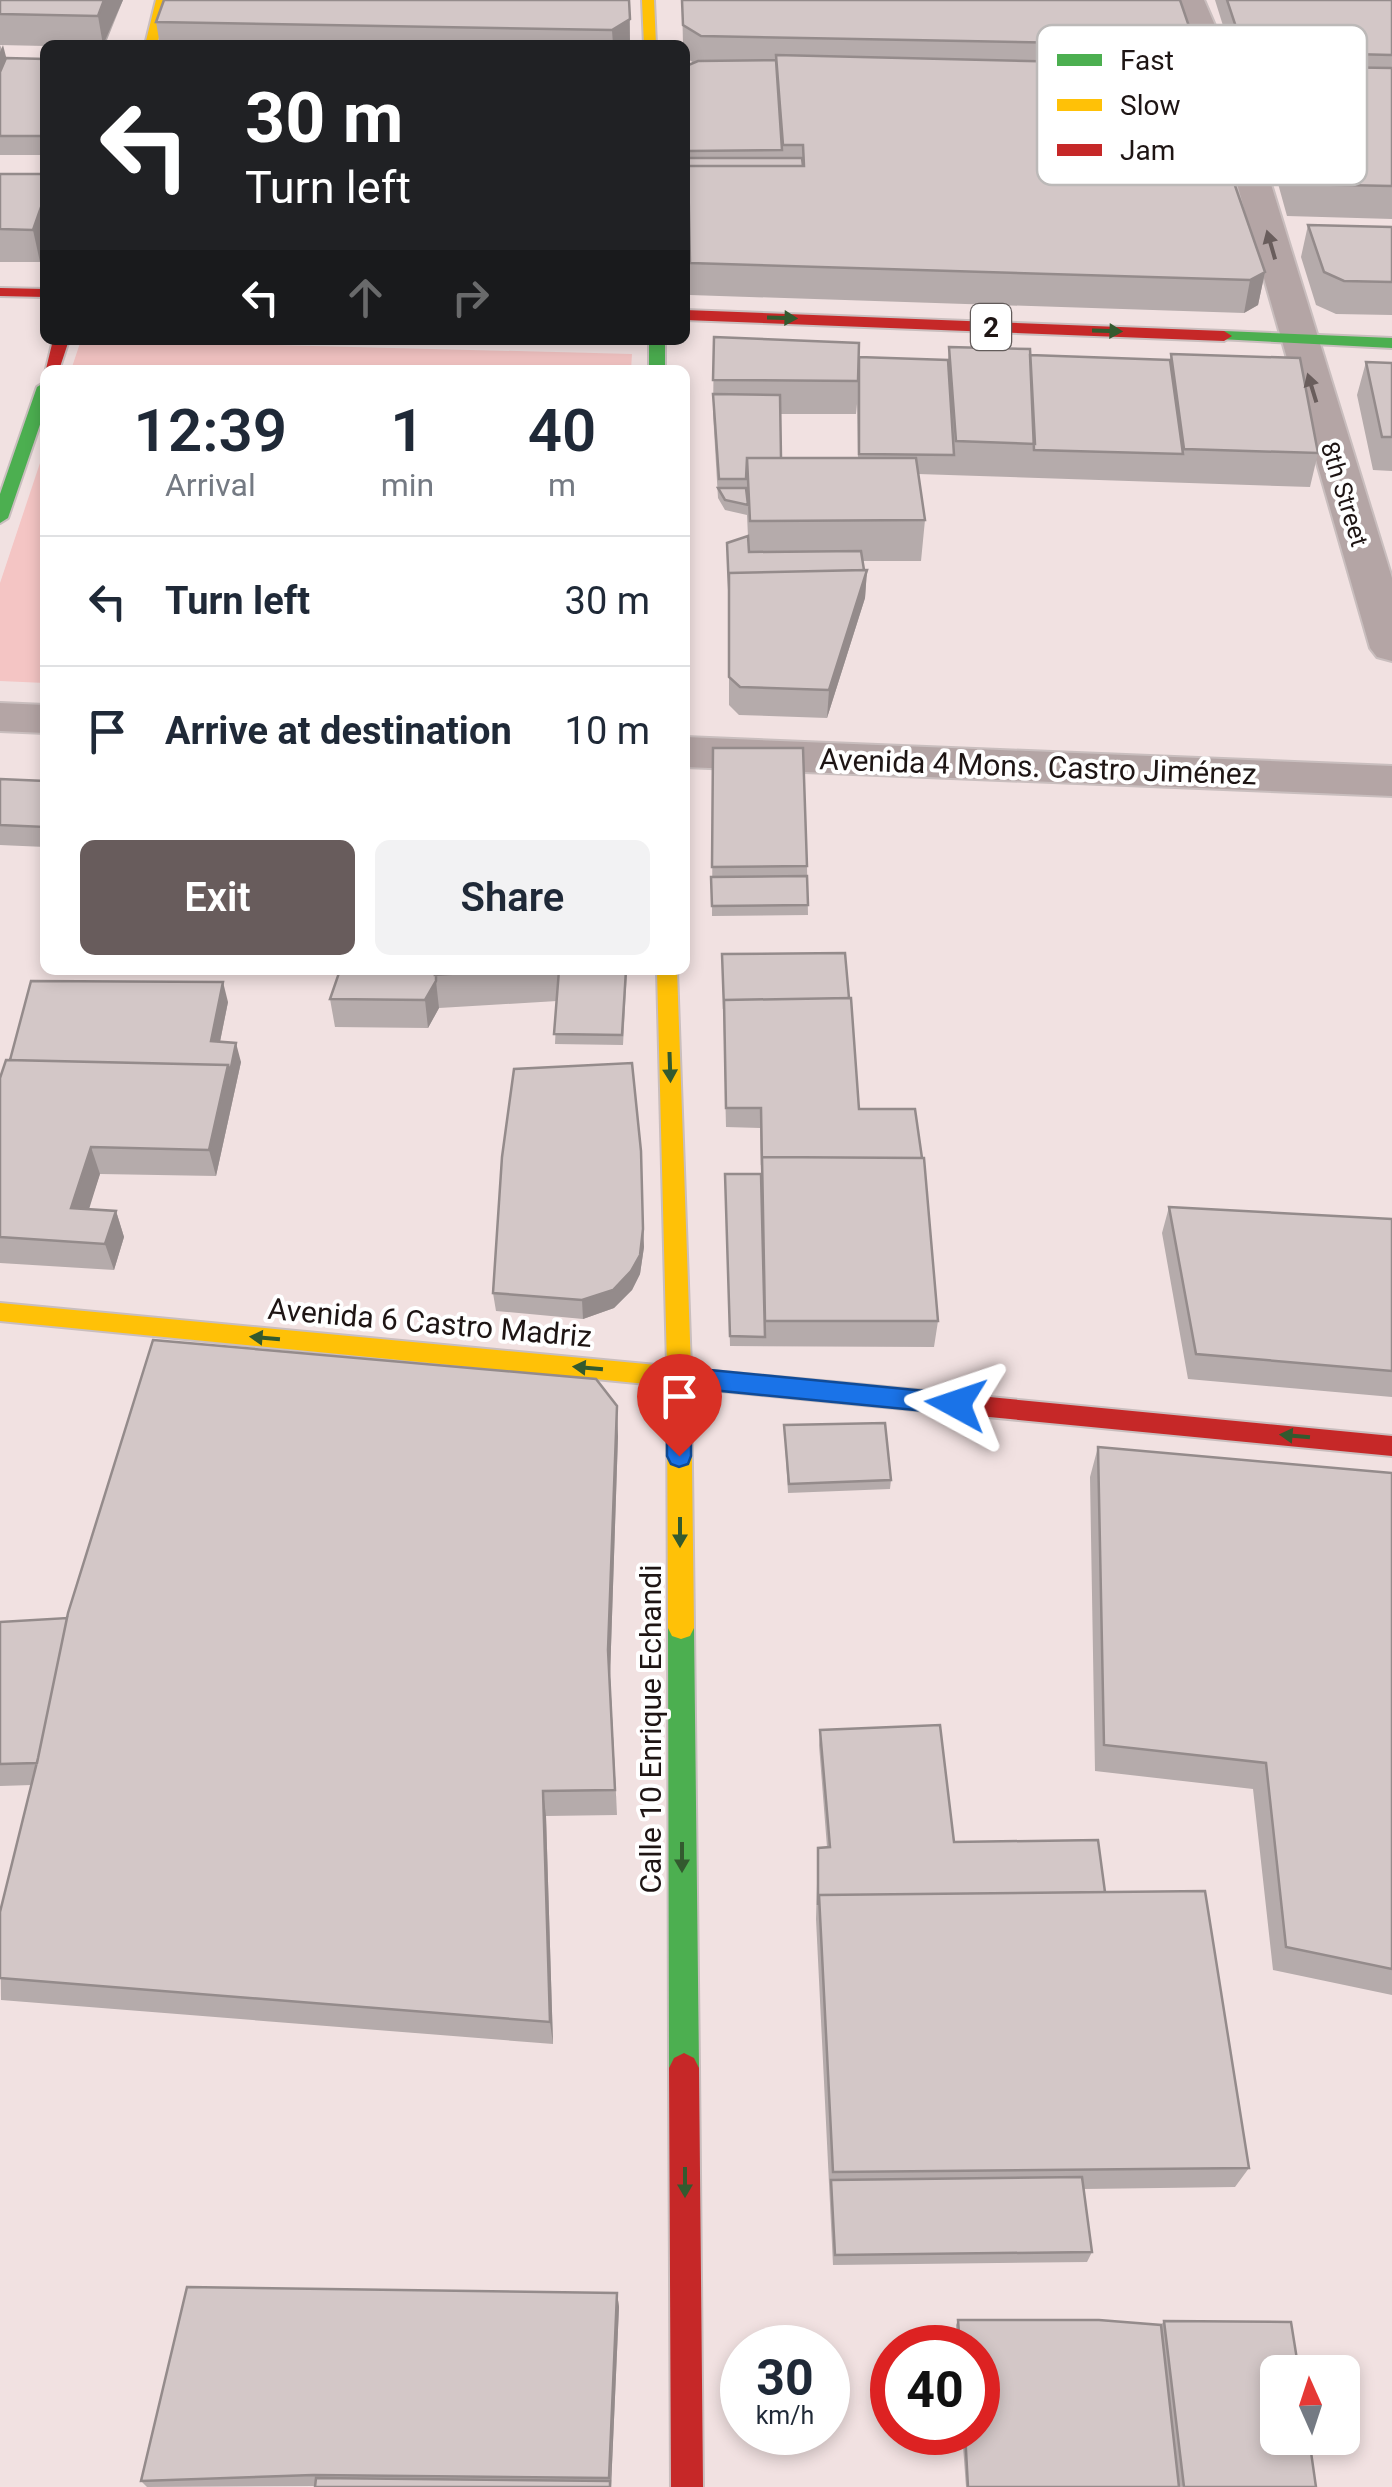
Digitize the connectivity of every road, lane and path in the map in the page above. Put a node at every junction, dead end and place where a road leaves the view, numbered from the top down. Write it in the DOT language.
graph roads {
  1 [pos="162,0"];
  2 [pos="648,0"];
  3 [pos="1188,0"];
  4 [pos="1199,25"];
  5 [pos="152,40"];
  6 [pos="650,40"];
  7 [pos="1367,86"];
  8 [pos="1392,87"];
  9 [pos="1253,185"];
  10 [pos="0,292"];
  11 [pos="40,294"];
  12 [pos="690,314"];
  13 [pos="1298,339"];
  14 [pos="1392,343"];
  15 [pos="40,402"];
  16 [pos="0,518"];
  17 [pos="1392,648"];
  18 [pos="0,717"];
  19 [pos="40,720"];
  20 [pos="690,752"];
  21 [pos="1392,782"];
  22 [pos="667,975"];
  23 [pos="0,1312"];
  24 [pos="679,1377"];
  25 [pos="1392,1446"];
  26 [pos="687,2487"];
  1 -- 5 [label="main road"];
  2 -- 6 [label="main road"];
  3 -- 4 [label="street, 8th Street"];
  7 -- 8 [label="street"];
  13 -- 9 [label="street, 8th Street, one-way"];
  10 -- 11 [label="main road"];
  12 -- 13 [label="main road, 2, one-way"];
  13 -- 14 [label="main road, 2"];
  17 -- 13 [label="street, 8th Street, one-way"];
  15 -- 16 [label="main road"];
  18 -- 19 [label="street"];
  20 -- 21 [label="street, Avenida 4 Mons. Castro Jiménez"];
  22 -- 24 [label="main road, Calle 10 Enrique Echandi, one-way"];
  24 -- 23 [label="main road, Avenida 6 Castro Madriz, one-way"];
  25 -- 24 [label="main road, Avenida 6 Castro Madriz, one-way"];
  24 -- 26 [label="main road, Calle 10 Enrique Echandi, one-way"];
}
